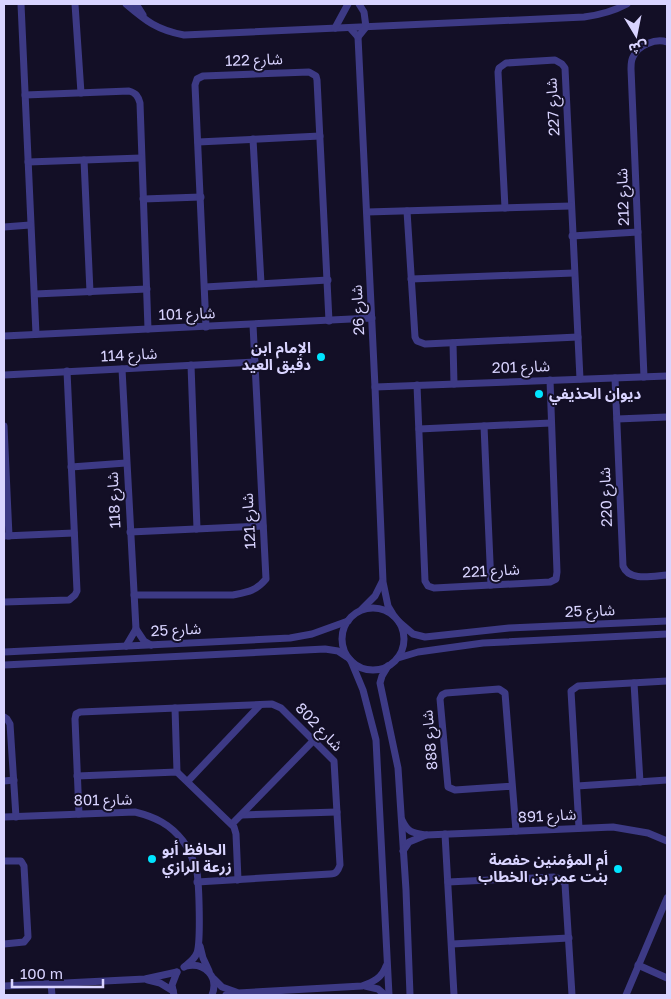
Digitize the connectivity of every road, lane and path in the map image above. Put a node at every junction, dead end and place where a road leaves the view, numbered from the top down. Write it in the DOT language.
graph roads {
  1 [pos="21,4"];
  2 [pos="76,4"];
  3 [pos="126,4"];
  4 [pos="136,4"];
  5 [pos="348,4"];
  6 [pos="359,4"];
  7 [pos="627,4"];
  8 [pos="147,21"];
  9 [pos="366,27"];
  10 [pos="335,28"];
  11 [pos="350,28"];
  12 [pos="358,37"];
  13 [pos="667,42"];
  14 [pos="81,93"];
  15 [pos="25,95"];
  16 [pos="320,136"];
  17 [pos="253,139"];
  18 [pos="198,142"];
  19 [pos="141,158"];
  20 [pos="84,160"];
  21 [pos="28,162"];
  22 [pos="201,197"];
  23 [pos="143,199"];
  24 [pos="571,206"];
  25 [pos="505,208"];
  26 [pos="408,211"];
  27 [pos="367,212"];
  28 [pos="30,225"];
  29 [pos="4,227"];
  30 [pos="638,232"];
  31 [pos="572,236"];
  32 [pos="574,272"];
  33 [pos="411,279"];
  34 [pos="328,280"];
  35 [pos="260,283"];
  36 [pos="205,287"];
  37 [pos="147,289"];
  38 [pos="90,292"];
  39 [pos="34,294"];
  40 [pos="372,318"];
  41 [pos="330,320"];
  42 [pos="253,325"];
  43 [pos="206,327"];
  44 [pos="148,329"];
  45 [pos="36,334"];
  46 [pos="4,336"];
  47 [pos="578,337"];
  48 [pos="453,343"];
  49 [pos="255,362"];
  50 [pos="191,365"];
  51 [pos="122,369"];
  52 [pos="67,371"];
  53 [pos="4,375"];
  54 [pos="644,376"];
  55 [pos="667,376"];
  56 [pos="615,378"];
  57 [pos="580,379"];
  58 [pos="550,380"];
  59 [pos="454,384"];
  60 [pos="417,385"];
  61 [pos="375,387"];
  62 [pos="667,417"];
  63 [pos="617,419"];
  64 [pos="551,423"];
  65 [pos="4,426"];
  66 [pos="484,426"];
  67 [pos="419,429"];
  68 [pos="126,463"];
  69 [pos="71,467"];
  70 [pos="263,526"];
  71 [pos="197,529"];
  72 [pos="130,532"];
  73 [pos="74,534"];
  74 [pos="6,536"];
  75 [pos="667,575"];
  76 [pos="383,582"];
  77 [pos="491,585"];
  78 [pos="134,595"];
  79 [pos="4,602"];
  80 [pos="360,611"];
  81 [pos="397,619"];
  82 [pos="348,621"];
  83 [pos="667,621"];
  84 [pos="600,624"];
  85 [pos="136,629"];
  86 [pos="667,634"];
  87 [pos="533,640"];
  88 [pos="152,645"];
  89 [pos="126,646"];
  90 [pos="4,652"];
  91 [pos="398,658"];
  92 [pos="349,659"];
  93 [pos="4,665"];
  94 [pos="388,666"];
  95 [pos="667,681"];
  96 [pos="634,683"];
  97 [pos="260,704"];
  98 [pos="174,708"];
  99 [pos="4,717"];
  100 [pos="314,740"];
  101 [pos="177,772"];
  102 [pos="77,776"];
  103 [pos="14,780"];
  104 [pos="667,780"];
  105 [pos="4,781"];
  106 [pos="188,781"];
  107 [pos="640,782"];
  108 [pos="512,786"];
  109 [pos="577,786"];
  110 [pos="337,812"];
  111 [pos="79,814"];
  112 [pos="242,815"];
  113 [pos="16,817"];
  114 [pos="4,818"];
  115 [pos="400,818"];
  116 [pos="232,824"];
  117 [pos="579,828"];
  118 [pos="516,831"];
  119 [pos="446,834"];
  120 [pos="426,835"];
  121 [pos="667,841"];
  122 [pos="403,851"];
  123 [pos="4,861"];
  124 [pos="238,880"];
  125 [pos="197,882"];
  126 [pos="448,882"];
  127 [pos="667,898"];
  128 [pos="665,908"];
  129 [pos="568,938"];
  130 [pos="199,939"];
  131 [pos="4,944"];
  132 [pos="452,944"];
  133 [pos="387,958"];
  134 [pos="638,965"];
  135 [pos="184,967"];
  136 [pos="177,972"];
  137 [pos="211,975"];
  138 [pos="667,978"];
  139 [pos="145,979"];
  140 [pos="51,984"];
  141 [pos="4,986"];
  142 [pos="362,986"];
  143 [pos="314,992"];
  144 [pos="173,993"];
  145 [pos="238,993"];
  146 [pos="52,995"];
  147 [pos="212,995"];
  148 [pos="226,995"];
  149 [pos="387,995"];
  150 [pos="410,995"];
  151 [pos="454,995"];
  152 [pos="572,995"];
  153 [pos="626,995"];
  1 -- 15 [label="street"];
  2 -- 14 [label="street"];
  3 -- 8 [label="street"];
  4 -- 8 [label="street"];
  5 -- 10 [label="street"];
  6 -- 9 [label="street"];
  7 -- 9 [label="street"];
  8 -- 10 [label="street"];
  9 -- 11 [label="street"];
  9 -- 12 [label="street"];
  10 -- 11 [label="street"];
  11 -- 12 [label="street"];
  12 -- 27 [label="street, شارع 26"];
  13 -- 30 [label="street, شارع 212"];
  14 -- 15 [label="street"];
  14 -- 19 [label="street"];
  15 -- 21 [label="street"];
  16 -- 17 [label="street"];
  16 -- 18 [label="street, شارع 122"];
  16 -- 34 [label="street, شارع 122"];
  17 -- 18 [label="street"];
  17 -- 35 [label="street"];
  18 -- 22 [label="street, شارع 122"];
  19 -- 20 [label="street"];
  19 -- 23 [label="street"];
  20 -- 21 [label="street"];
  20 -- 38 [label="street"];
  21 -- 28 [label="street"];
  22 -- 23 [label="street"];
  22 -- 36 [label="street, شارع 122"];
  23 -- 37 [label="street"];
  24 -- 25 [label="street"];
  24 -- 25 [label="street, شارع 227"];
  24 -- 31 [label="street, شارع 227"];
  25 -- 26 [label="street"];
  26 -- 27 [label="street"];
  26 -- 33 [label="street"];
  27 -- 40 [label="street, شارع 26"];
  28 -- 29 [label="street"];
  28 -- 39 [label="street"];
  30 -- 31 [label="street"];
  30 -- 54 [label="street, شارع 212"];
  31 -- 32 [label="street, شارع 227"];
  32 -- 33 [label="street"];
  32 -- 47 [label="street, شارع 227"];
  33 -- 48 [label="street"];
  34 -- 35 [label="street"];
  34 -- 41 [label="street, شارع 122"];
  35 -- 36 [label="street"];
  36 -- 43 [label="street, شارع 122"];
  37 -- 38 [label="street"];
  37 -- 44 [label="street"];
  38 -- 39 [label="street"];
  39 -- 45 [label="street"];
  40 -- 41 [label="street, شارع 101"];
  40 -- 61 [label="street, شارع 26"];
  41 -- 42 [label="street, شارع 101"];
  42 -- 43 [label="street, شارع 101"];
  42 -- 49 [label="street, شارع 121"];
  43 -- 44 [label="street, شارع 101"];
  44 -- 45 [label="street, شارع 101"];
  45 -- 46 [label="street, شارع 101"];
  47 -- 48 [label="street"];
  47 -- 57 [label="street, شارع 227"];
  48 -- 59 [label="street"];
  49 -- 50 [label="street, شارع 114"];
  49 -- 70 [label="street, شارع 121"];
  50 -- 51 [label="street, شارع 114"];
  50 -- 71 [label="street"];
  51 -- 52 [label="street, شارع 114"];
  51 -- 68 [label="street, شارع 118"];
  52 -- 53 [label="street, شارع 114"];
  52 -- 69 [label="street"];
  54 -- 55 [label="street, شارع 201"];
  54 -- 56 [label="street, شارع 201"];
  56 -- 57 [label="street, شارع 201"];
  56 -- 63 [label="street, شارع 220"];
  57 -- 58 [label="street, شارع 201"];
  58 -- 59 [label="street, شارع 201"];
  58 -- 64 [label="street, شارع 221"];
  59 -- 60 [label="street, شارع 201"];
  60 -- 61 [label="street, شارع 201"];
  60 -- 67 [label="street, شارع 221"];
  61 -- 76 [label="street, شارع 26"];
  62 -- 63 [label="street"];
  63 -- 75 [label="street, شارع 220"];
  64 -- 66 [label="street"];
  64 -- 77 [label="street, شارع 221"];
  65 -- 74 [label="street"];
  66 -- 67 [label="street"];
  66 -- 77 [label="street"];
  67 -- 77 [label="street, شارع 221"];
  68 -- 69 [label="street"];
  68 -- 72 [label="street, شارع 118"];
  69 -- 73 [label="street"];
  70 -- 71 [label="street"];
  70 -- 78 [label="street, شارع 121"];
  71 -- 72 [label="street"];
  72 -- 78 [label="street, شارع 118"];
  73 -- 74 [label="street"];
  73 -- 79 [label="street"];
  76 -- 80 [label="street"];
  76 -- 81 [label="street, شارع 26"];
  78 -- 85 [label="street, شارع 118"];
  80 -- 81 [label="street"];
  80 -- 82 [label="street"];
  81 -- 84 [label="street, شارع 25"];
  81 -- 91 [label="street"];
  82 -- 88 [label="street, شارع 25"];
  82 -- 92 [label="street"];
  83 -- 84 [label="street, شارع 25"];
  84 -- 87 [label="street"];
  85 -- 88 [label="street"];
  85 -- 89 [label="street"];
  86 -- 87 [label="street, شارع 25"];
  87 -- 91 [label="street, شارع 25"];
  88 -- 89 [label="street, شارع 25"];
  89 -- 90 [label="street, شارع 25"];
  91 -- 94 [label="street"];
  92 -- 93 [label="street, شارع 25"];
  92 -- 94 [label="street"];
  92 -- 133 [label="street"];
  94 -- 115 [label="street"];
  95 -- 96 [label="street"];
  96 -- 107 [label="street"];
  96 -- 109 [label="street"];
  97 -- 98 [label="street, شارع 802"];
  97 -- 100 [label="street, شارع 802"];
  97 -- 106 [label="street"];
  98 -- 101 [label="street"];
  98 -- 102 [label="street, شارع 802"];
  99 -- 103 [label="street"];
  100 -- 110 [label="street, شارع 802"];
  100 -- 112 [label="street"];
  101 -- 102 [label="street"];
  101 -- 106 [label="street"];
  102 -- 111 [label="street, شارع 802"];
  103 -- 105 [label="street"];
  103 -- 113 [label="street"];
  104 -- 107 [label="street"];
  106 -- 116 [label="street"];
  107 -- 109 [label="street"];
  108 -- 108 [label="street, شارع 888"];
  108 -- 118 [label="street, شارع 888"];
  109 -- 117 [label="street"];
  110 -- 112 [label="street"];
  110 -- 124 [label="street, شارع 802"];
  111 -- 113 [label="street, شارع 801"];
  111 -- 125 [label="street, شارع 801"];
  112 -- 116 [label="street"];
  113 -- 114 [label="street, شارع 801"];
  115 -- 120 [label="street, شارع 891"];
  115 -- 122 [label="street"];
  116 -- 124 [label="street"];
  117 -- 118 [label="street, شارع 891"];
  117 -- 121 [label="street, شارع 891"];
  118 -- 119 [label="street, شارع 891"];
  119 -- 120 [label="street, شارع 891"];
  119 -- 126 [label="street"];
  120 -- 122 [label="street, شارع 891"];
  122 -- 150 [label="street"];
  123 -- 131 [label="street"];
  124 -- 125 [label="street, شارع 802"];
  125 -- 130 [label="street, شارع 801"];
  126 -- 129 [label="street"];
  126 -- 132 [label="street"];
  127 -- 128 [label="street"];
  128 -- 134 [label="street"];
  129 -- 132 [label="street"];
  129 -- 152 [label="street"];
  130 -- 135 [label="street, شارع 801"];
  130 -- 137 [label="street, شارع 801"];
  132 -- 151 [label="street"];
  133 -- 142 [label="street"];
  133 -- 149 [label="street"];
  134 -- 138 [label="street"];
  134 -- 153 [label="street"];
  135 -- 136 [label="street"];
  135 -- 137 [label="street"];
  136 -- 139 [label="street"];
  136 -- 144 [label="street"];
  137 -- 145 [label="street"];
  137 -- 147 [label="street"];
  139 -- 140 [label="street"];
  139 -- 144 [label="street"];
  140 -- 141 [label="street"];
  140 -- 146 [label="street"];
  142 -- 143 [label="street"];
  142 -- 149 [label="street"];
  143 -- 145 [label="street"];
  145 -- 148 [label="street"];
}
